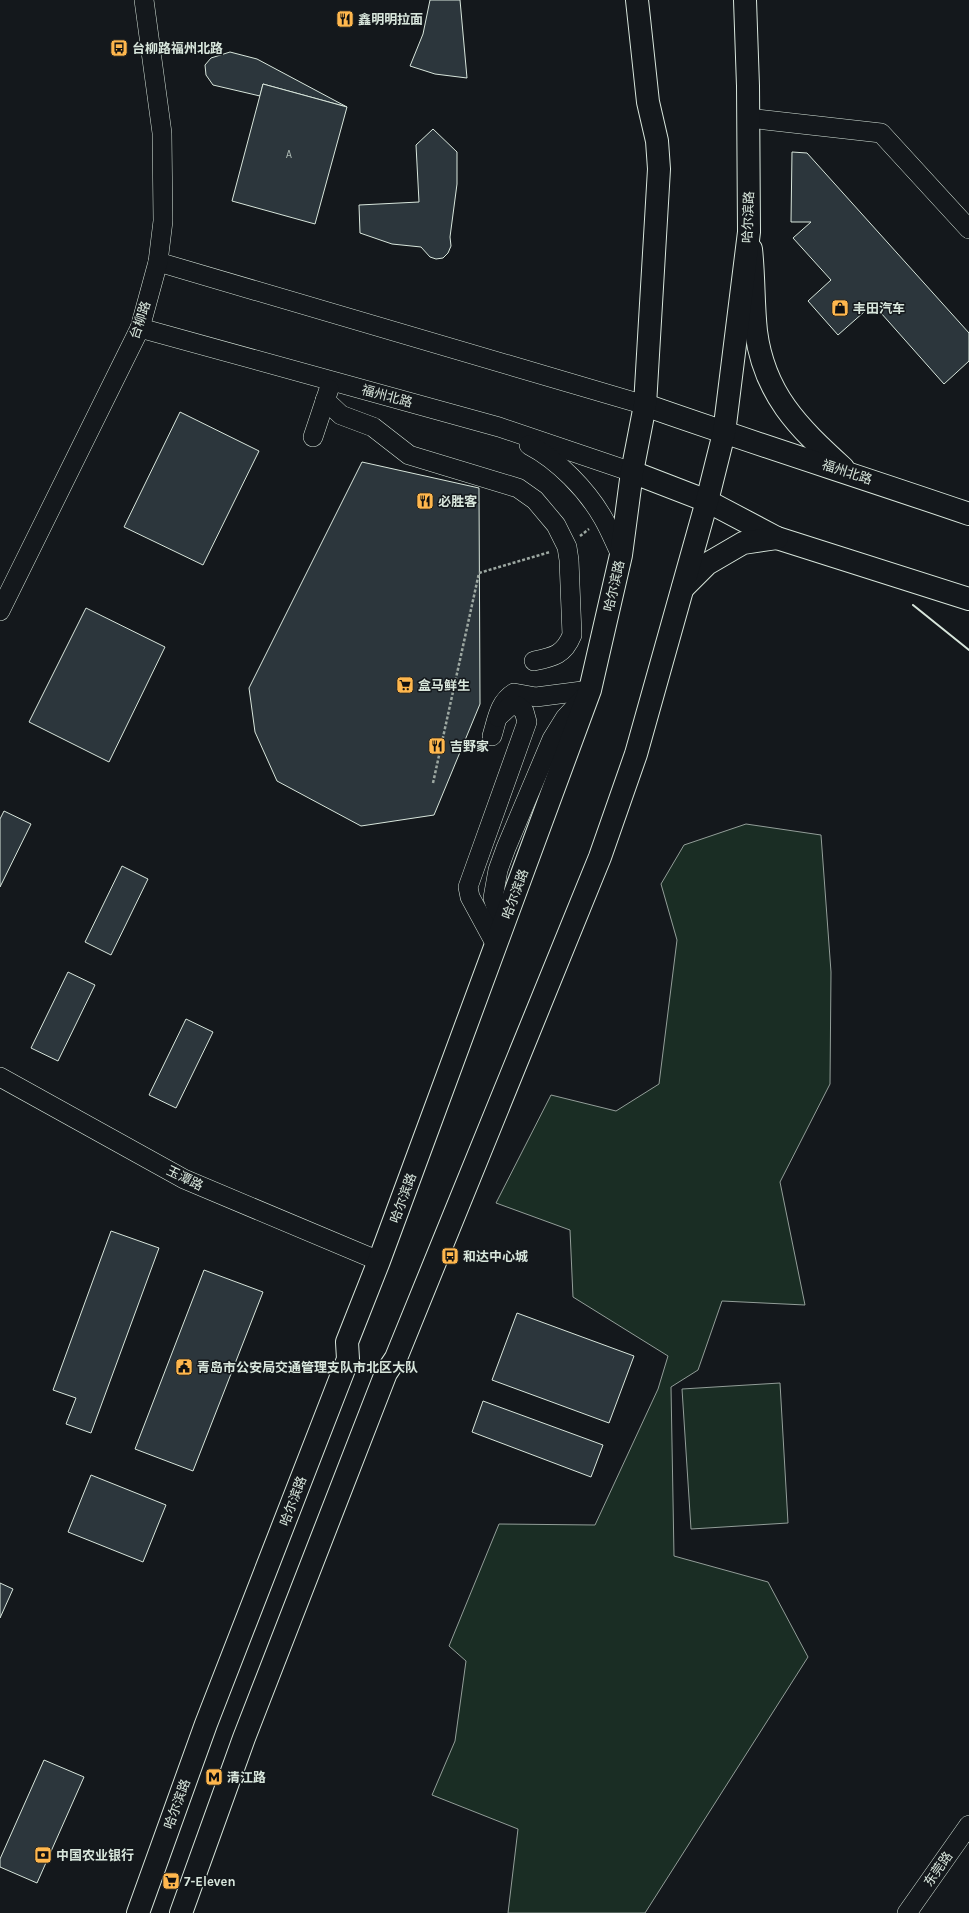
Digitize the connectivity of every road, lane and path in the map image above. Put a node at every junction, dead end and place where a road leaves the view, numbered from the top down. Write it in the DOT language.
graph roads {
  1 [pos="144,0"];
  2 [pos="637,0"];
  3 [pos="745,0"];
  4 [pos="748,118"];
  5 [pos="969,229"];
  6 [pos="749,232"];
  7 [pos="158,262"];
  8 [pos="140,328"];
  9 [pos="332,381"];
  10 [pos="325,400"];
  11 [pos="645,404"];
  12 [pos="499,427"];
  13 [pos="724,433"];
  14 [pos="313,437"];
  15 [pos="632,472"];
  16 [pos="848,473"];
  17 [pos="706,501"];
  18 [pos="969,514"];
  19 [pos="603,518"];
  20 [pos="777,538"];
  21 [pos="566,547"];
  22 [pos="621,555"];
  23 [pos="683,588"];
  24 [pos="969,599"];
  25 [pos="0,612"];
  26 [pos="534,661"];
  27 [pos="590,690"];
  28 [pos="498,717"];
  29 [pos="492,736"];
  30 [pos="432,783"];
  31 [pos="499,936"];
  32 [pos="0,1077"];
  33 [pos="379,1261"];
  34 [pos="969,1825"];
  35 [pos="138,1913"];
  36 [pos="181,1913"];
  37 [pos="907,1913"];
  1 -- 7 [label="street, 台柳路"];
  2 -- 11 [label="main road"];
  3 -- 4 [label="main road, 哈尔滨路"];
  4 -- 5 [label="street"];
  4 -- 6 [label="main road, 哈尔滨路"];
  6 -- 13 [label="main road, 哈尔滨路"];
  6 -- 16 [label="main road"];
  7 -- 8 [label="street, 台柳路"];
  7 -- 11 [label="street"];
  8 -- 9 [label="street, 福州北路"];
  8 -- 25 [label="street, 台柳路"];
  9 -- 10 [label="street"];
  9 -- 12 [label="street, 福州北路"];
  10 -- 14 [label="street"];
  10 -- 21 [label="street"];
  11 -- 13 [label="main road, 福州北路"];
  11 -- 15 [label="main road, 哈尔滨路"];
  12 -- 15 [label="street, 福州北路"];
  12 -- 19 [label="street"];
  13 -- 16 [label="main road, 福州北路"];
  13 -- 17 [label="main road, 哈尔滨路"];
  15 -- 17 [label="main road"];
  15 -- 22 [label="main road, 哈尔滨路"];
  16 -- 18 [label="main road, 福州北路"];
  17 -- 20 [label="main road"];
  17 -- 23 [label="main road"];
  19 -- 21 [label="path"];
  19 -- 22 [label="street"];
  20 -- 23 [label="main road"];
  20 -- 24 [label="main road"];
  21 -- 26 [label="street"];
  21 -- 30 [label="path"];
  22 -- 27 [label="main road, 哈尔滨路"];
  23 -- 36 [label="main road"];
  27 -- 28 [label="street"];
  27 -- 31 [label="main road, 哈尔滨路"];
  28 -- 29 [label="street"];
  28 -- 31 [label="street"];
  31 -- 33 [label="main road, 哈尔滨路"];
  32 -- 33 [label="street, 玉潭路"];
  33 -- 35 [label="main road, 哈尔滨路"];
  34 -- 37 [label="street, 东莞路"];
}
